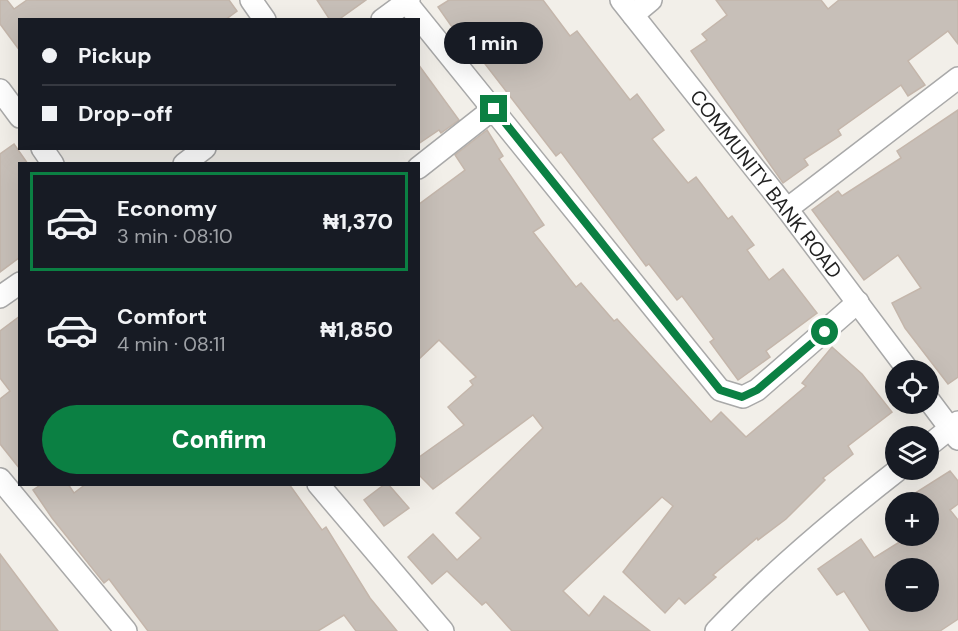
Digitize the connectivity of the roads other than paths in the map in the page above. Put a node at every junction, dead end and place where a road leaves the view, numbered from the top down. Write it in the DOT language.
graph roads {
  1 [pos="251,0"];
  2 [pos="651,0"];
  3 [pos="408,1"];
  4 [pos="627,7"];
  5 [pos="264,18"];
  6 [pos="385,18"];
  7 [pos="958,78"];
  8 [pos="0,90"];
  9 [pos="494,109"];
  10 [pos="18,114"];
  11 [pos="202,150"];
  12 [pos="187,162"];
  13 [pos="420,166"];
  14 [pos="787,209"];
  15 [pos="18,284"];
  16 [pos="0,297"];
  17 [pos="858,302"];
  18 [pos="901,360"];
  19 [pos="939,412"];
  20 [pos="955,430"];
  21 [pos="939,439"];
  22 [pos="0,479"];
  23 [pos="885,480"];
  24 [pos="320,486"];
  25 [pos="126,631"];
  26 [pos="443,631"];
  27 [pos="716,631"];
  1 -- 5 [label="street"];
  2 -- 4 [label="street"];
  3 -- 6 [label="street"];
  3 -- 9 [label="street"];
  4 -- 14 [label="street, COMMUNITY BANK ROAD"];
  7 -- 14 [label="street"];
  8 -- 10 [label="street"];
  9 -- 13 [label="street"];
  9 -- 17 [label="street"];
  11 -- 12 [label="street"];
  14 -- 17 [label="street, COMMUNITY BANK ROAD"];
  15 -- 16 [label="street"];
  17 -- 18 [label="street, COMMUNITY BANK ROAD"];
  19 -- 20 [label="street"];
  20 -- 21 [label="street"];
  22 -- 25 [label="street"];
  23 -- 27 [label="street"];
  24 -- 26 [label="street"];
}
